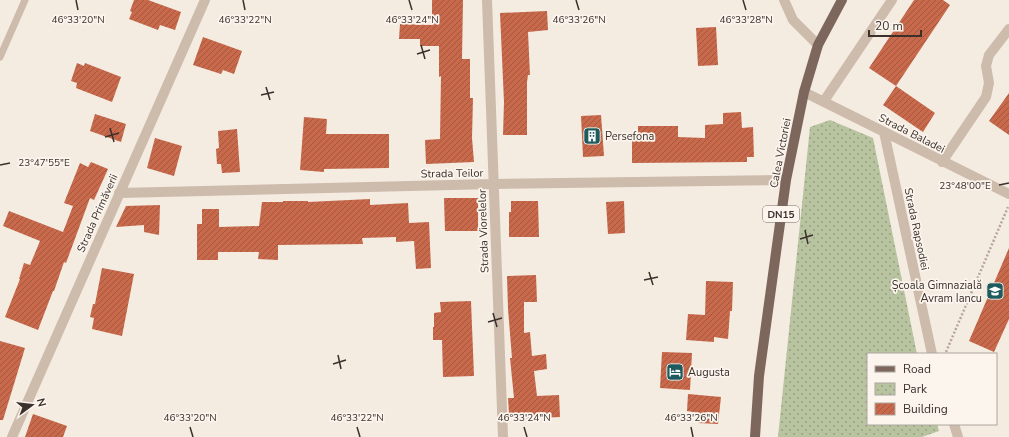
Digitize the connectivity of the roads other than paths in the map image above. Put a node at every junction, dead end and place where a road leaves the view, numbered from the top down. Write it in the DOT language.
graph roads {
  1 [pos="25,0"];
  2 [pos="205,0"];
  3 [pos="487,0"];
  4 [pos="784,0"];
  5 [pos="842,0"];
  6 [pos="892,0"];
  7 [pos="1009,29"];
  8 [pos="818,45"];
  9 [pos="0,57"];
  10 [pos="804,92"];
  11 [pos="824,101"];
  12 [pos="884,132"];
  13 [pos="942,162"];
  14 [pos="786,180"];
  15 [pos="493,184"];
  16 [pos="119,193"];
  17 [pos="1009,194"];
  18 [pos="932,353"];
  19 [pos="954,425"];
  20 [pos="12,437"];
  21 [pos="503,437"];
  22 [pos="755,437"];
  23 [pos="958,437"];
  1 -- 9 [label="lane"];
  2 -- 16 [label="street, Strada Primăverii"];
  3 -- 15 [label="street, Strada Viorelelor"];
  4 -- 8 [label="street"];
  5 -- 8 [label="main road, Calea Victoriei / DN15"];
  6 -- 11 [label="street"];
  7 -- 13 [label="street"];
  8 -- 10 [label="main road, Calea Victoriei / DN15"];
  10 -- 11 [label="street, Strada Baladei"];
  10 -- 14 [label="main road, Calea Victoriei / DN15"];
  11 -- 12 [label="street, Strada Baladei"];
  12 -- 13 [label="street, Strada Baladei"];
  12 -- 18 [label="street, Strada Rapsodiei"];
  13 -- 17 [label="street, Strada Baladei"];
  14 -- 15 [label="street, Strada Teilor"];
  14 -- 22 [label="main road, Calea Victoriei / DN15"];
  15 -- 16 [label="street, Strada Teilor"];
  15 -- 21 [label="street, Strada Viorelelor"];
  16 -- 20 [label="street, Strada Primăverii"];
  19 -- 23 [label="street"];
}
